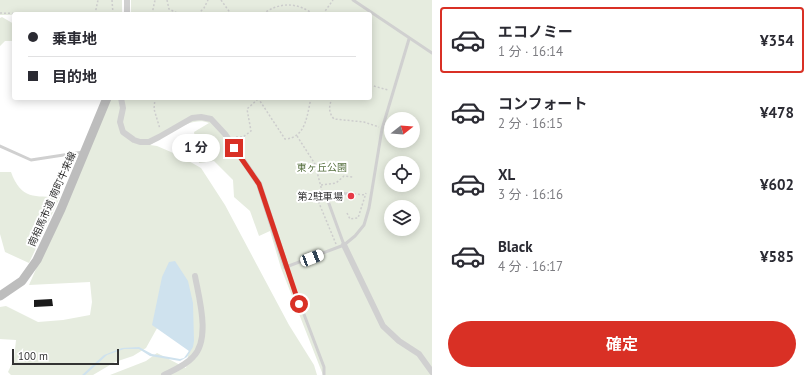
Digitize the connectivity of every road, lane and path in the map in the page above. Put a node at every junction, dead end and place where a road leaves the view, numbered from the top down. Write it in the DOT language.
graph roads {
  1 [pos="98,0"];
  2 [pos="112,0"];
  3 [pos="127,0"];
  4 [pos="154,0"];
  5 [pos="167,0"];
  6 [pos="208,0"];
  7 [pos="221,0"];
  8 [pos="333,0"];
  9 [pos="353,0"];
  10 [pos="95,12"];
  11 [pos="113,12"];
  12 [pos="127,12"];
  13 [pos="152,12"];
  14 [pos="176,12"];
  15 [pos="200,12"];
  16 [pos="230,12"];
  17 [pos="266,12"];
  18 [pos="310,12"];
  19 [pos="324,12"];
  20 [pos="370,12"];
  21 [pos="0,13"];
  22 [pos="12,13"];
  23 [pos="372,13"];
  24 [pos="409,39"];
  25 [pos="432,53"];
  26 [pos="372,86"];
  27 [pos="394,91"];
  28 [pos="106,100"];
  29 [pos="121,100"];
  30 [pos="155,100"];
  31 [pos="256,100"];
  32 [pos="259,100"];
  33 [pos="310,100"];
  34 [pos="331,100"];
  35 [pos="382,129"];
  36 [pos="162,135"];
  37 [pos="226,136"];
  38 [pos="298,136"];
  39 [pos="0,146"];
  40 [pos="85,152"];
  41 [pos="352,177"];
  42 [pos="374,182"];
  43 [pos="321,185"];
  44 [pos="350,194"];
  45 [pos="347,213"];
  46 [pos="344,244"];
  47 [pos="337,248"];
  48 [pos="286,267"];
  49 [pos="195,276"];
  50 [pos="0,296"];
  51 [pos="432,372"];
  52 [pos="164,375"];
  53 [pos="324,375"];
  1 -- 10 [label="path"];
  2 -- 11 [label="path"];
  3 -- 12 [label="street"];
  4 -- 13 [label="path"];
  5 -- 14 [label="path"];
  6 -- 15 [label="path"];
  7 -- 16 [label="path"];
  8 -- 19 [label="path"];
  9 -- 20 [label="lane"];
  17 -- 18 [label="path"];
  21 -- 22 [label="path"];
  23 -- 24 [label="lane"];
  24 -- 25 [label="lane"];
  24 -- 27 [label="lane"];
  26 -- 27 [label="path"];
  27 -- 35 [label="lane"];
  28 -- 40 [label="street, 南相馬市道 南町牛来線"];
  29 -- 36 [label="street"];
  30 -- 36 [label="path"];
  31 -- 37 [label="path"];
  32 -- 38 [label="path"];
  33 -- 38 [label="path"];
  34 -- 35 [label="path"];
  35 -- 42 [label="lane"];
  36 -- 37 [label="street"];
  37 -- 48 [label="street"];
  38 -- 43 [label="path"];
  39 -- 40 [label="lane"];
  40 -- 50 [label="street, 南相馬市道 南町牛来線"];
  41 -- 43 [label="path"];
  42 -- 45 [label="path"];
  42 -- 46 [label="lane"];
  43 -- 47 [label="path"];
  44 -- 46 [label="lane"];
  46 -- 47 [label="lane"];
  46 -- 51 [label="street"];
  47 -- 48 [label="lane"];
  48 -- 53 [label="lane"];
  49 -- 52 [label="street"];
}
